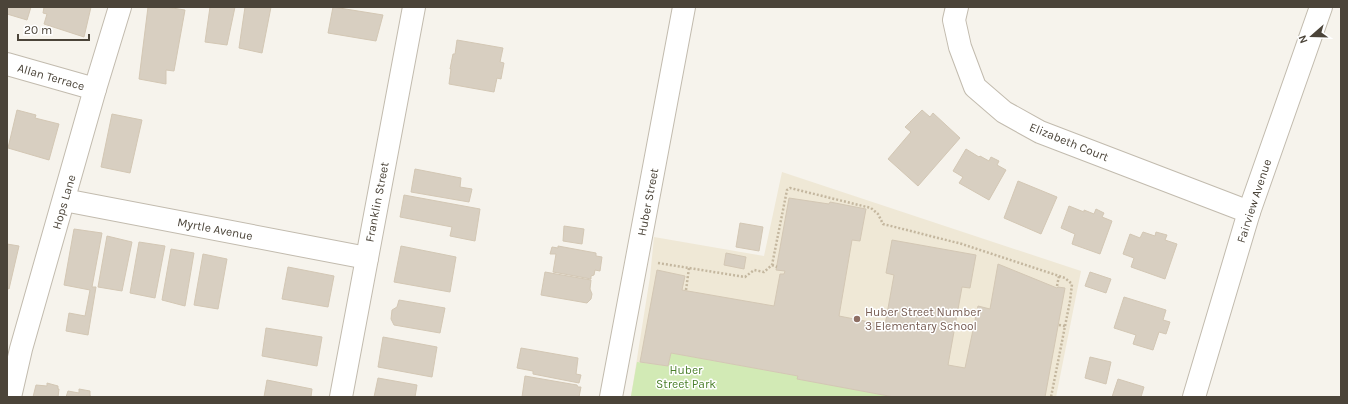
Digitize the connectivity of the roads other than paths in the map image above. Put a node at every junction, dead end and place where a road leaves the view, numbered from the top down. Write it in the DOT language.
graph roads {
  1 [pos="120,7"];
  2 [pos="414,7"];
  3 [pos="684,7"];
  4 [pos="957,7"];
  5 [pos="1322,7"];
  6 [pos="7,64"];
  7 [pos="96,89"];
  8 [pos="64,200"];
  9 [pos="1250,212"];
  10 [pos="367,258"];
  11 [pos="14,348"];
  12 [pos="10,397"];
  13 [pos="341,397"];
  14 [pos="611,397"];
  15 [pos="1194,397"];
  1 -- 7 [label="street, Hops Lane"];
  2 -- 10 [label="street, Franklin Street"];
  3 -- 14 [label="street, Huber Street"];
  4 -- 9 [label="street, Elizabeth Court"];
  5 -- 9 [label="street, Fairview Avenue"];
  6 -- 7 [label="street, Allan Terrace"];
  7 -- 8 [label="street, Hops Lane"];
  8 -- 10 [label="street, Myrtle Avenue"];
  8 -- 11 [label="street, Hops Lane"];
  9 -- 15 [label="street, Fairview Avenue"];
  10 -- 13 [label="street, Franklin Street"];
  11 -- 12 [label="street, Hops Lane"];
}
